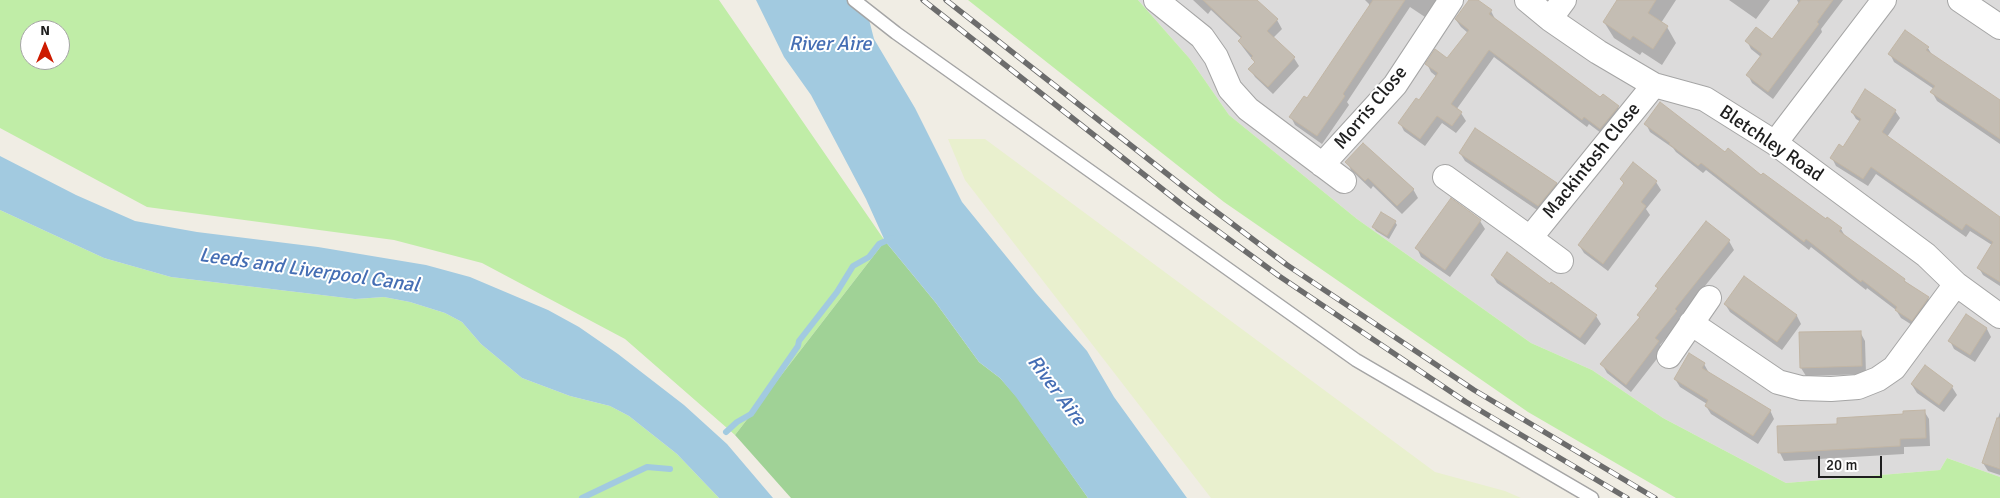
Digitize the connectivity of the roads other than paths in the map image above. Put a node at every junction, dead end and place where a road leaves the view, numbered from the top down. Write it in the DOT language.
graph roads {
  1 [pos="854,0"];
  2 [pos="1156,0"];
  3 [pos="1452,0"];
  4 [pos="1526,0"];
  5 [pos="1564,0"];
  6 [pos="1884,0"];
  7 [pos="1960,0"];
  8 [pos="1550,20"];
  9 [pos="2000,27"];
  10 [pos="1654,85"];
  11 [pos="1775,143"];
  12 [pos="1322,165"];
  13 [pos="1445,177"];
  14 [pos="1344,181"];
  15 [pos="1530,238"];
  16 [pos="1561,261"];
  17 [pos="1956,284"];
  18 [pos="1708,298"];
  19 [pos="2000,316"];
  20 [pos="1691,323"];
  21 [pos="1669,356"];
  22 [pos="1592,498"];
  1 -- 22 [label="lane"];
  2 -- 12 [label="street"];
  3 -- 12 [label="street, Morris Close"];
  4 -- 8 [label="street, Bletchley Road"];
  5 -- 8 [label="street"];
  6 -- 11 [label="street"];
  7 -- 9 [label="street"];
  8 -- 10 [label="street, Bletchley Road"];
  10 -- 11 [label="street, Bletchley Road"];
  10 -- 15 [label="street, Mackintosh Close"];
  11 -- 17 [label="street, Bletchley Road"];
  12 -- 14 [label="street"];
  13 -- 15 [label="street, Mackintosh Close"];
  15 -- 16 [label="street, Mackintosh Close"];
  17 -- 19 [label="street, Bletchley Road"];
  17 -- 20 [label="street"];
  18 -- 20 [label="street"];
  20 -- 21 [label="street"];
}
